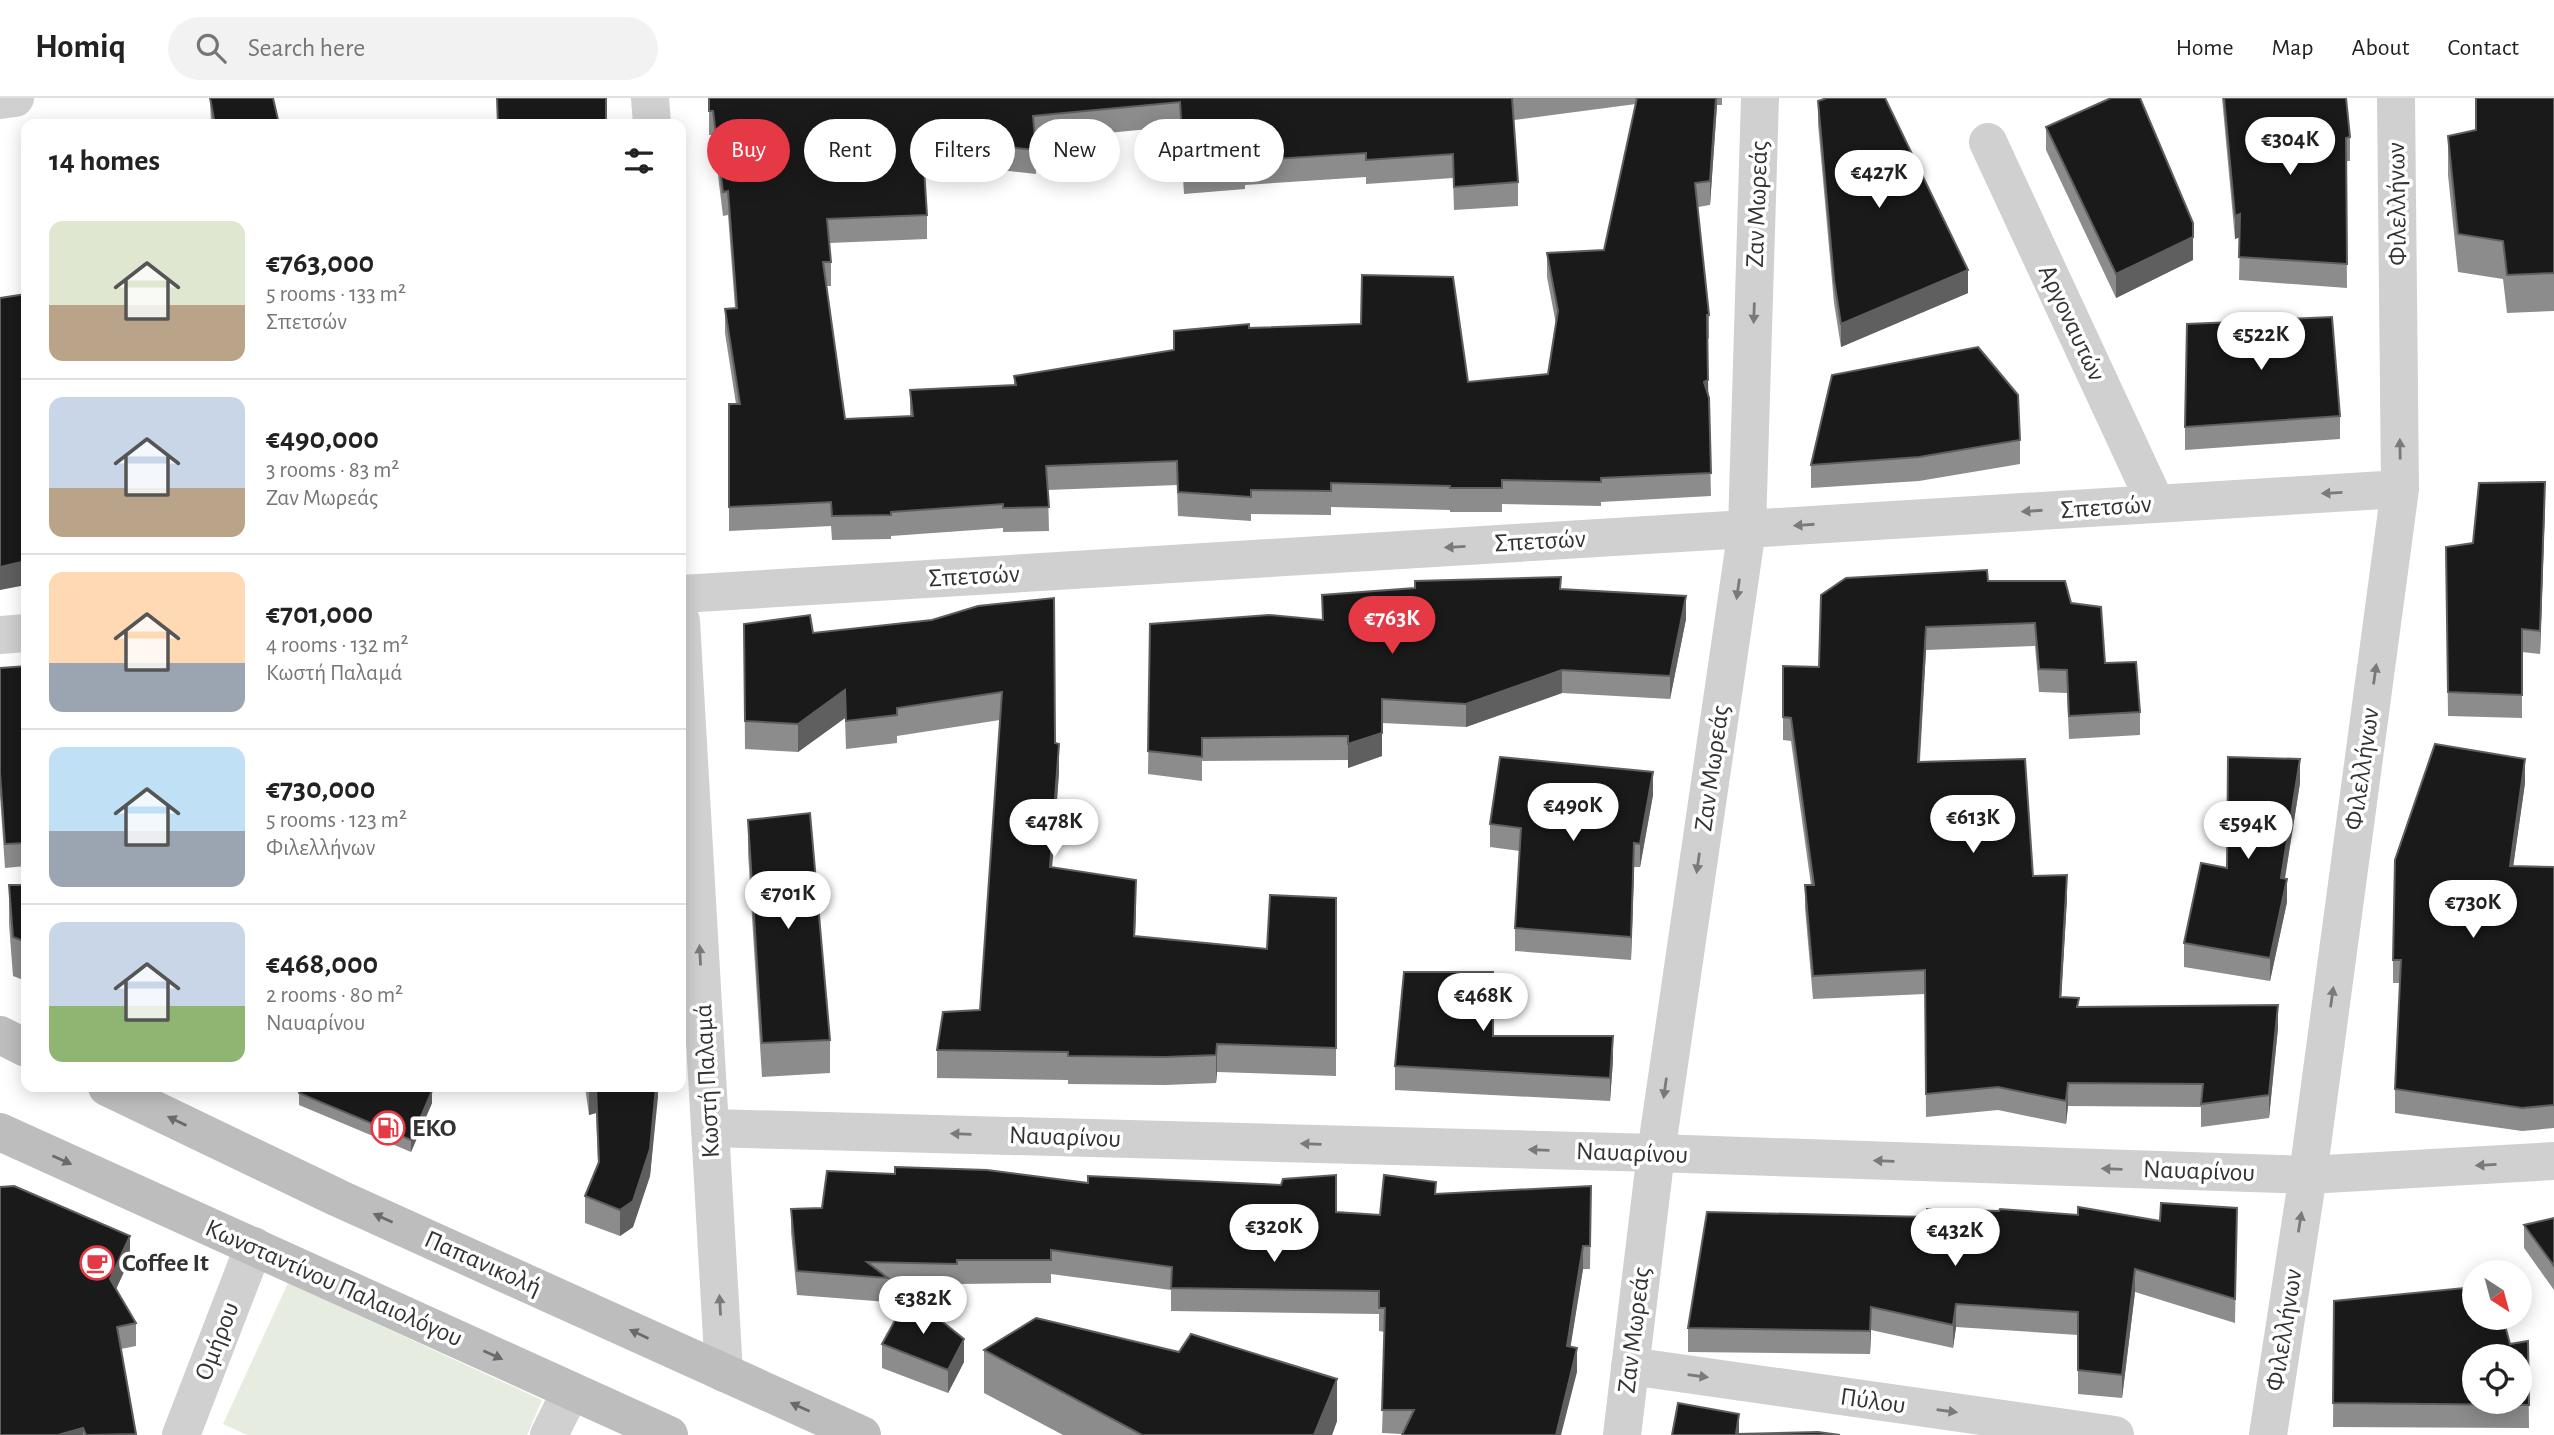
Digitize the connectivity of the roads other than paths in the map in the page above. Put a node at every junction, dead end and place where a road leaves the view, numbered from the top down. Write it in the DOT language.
graph roads {
  1 [pos="15,98"];
  2 [pos="650,98"];
  3 [pos="1760,98"];
  4 [pos="2396,98"];
  5 [pos="0,100"];
  6 [pos="652,119"];
  7 [pos="1988,142"];
  8 [pos="2400,489"];
  9 [pos="2156,504"];
  10 [pos="1747,529"];
  11 [pos="686,594"];
  12 [pos="21,634"];
  13 [pos="0,635"];
  14 [pos="686,787"];
  15 [pos="688,854"];
  16 [pos="0,1035"];
  17 [pos="21,1046"];
  18 [pos="117,1092"];
  19 [pos="710,1128"];
  20 [pos="0,1132"];
  21 [pos="1656,1153"];
  22 [pos="2554,1161"];
  23 [pos="2308,1175"];
  24 [pos="254,1247"];
  25 [pos="1630,1366"];
  26 [pos="724,1373"];
  27 [pos="571,1391"];
  28 [pos="181,1435"];
  29 [pos="549,1435"];
  30 [pos="669,1435"];
  31 [pos="862,1435"];
  32 [pos="1622,1435"];
  33 [pos="2115,1435"];
  34 [pos="2267,1435"];
  1 -- 5 [label="street"];
  2 -- 6 [label="street"];
  3 -- 10 [label="street, Ζαν Μωρεάς, one-way"];
  8 -- 4 [label="street, Φιλελλήνων, one-way"];
  7 -- 9 [label="street, Αργοναυτών"];
  8 -- 9 [label="street, Σπετσών, one-way"];
  23 -- 8 [label="street, Φιλελλήνων, one-way"];
  9 -- 10 [label="street, Σπετσών, one-way"];
  10 -- 11 [label="street, Σπετσών, one-way"];
  10 -- 21 [label="street, Ζαν Μωρεάς, one-way"];
  12 -- 13 [label="street"];
  14 -- 15 [label="street, Κωστή Παλαμά"];
  19 -- 15 [label="street, Κωστή Παλαμά, one-way"];
  16 -- 17 [label="main road"];
  26 -- 18 [label="main road, Παπανικολή, one-way"];
  21 -- 19 [label="street, Ναυαρίνου, one-way"];
  26 -- 19 [label="street, Κωστή Παλαμά, one-way"];
  20 -- 24 [label="main road, Κωνσταντίνου Παλαιολόγου, one-way"];
  23 -- 21 [label="street, Ναυαρίνου, one-way"];
  21 -- 25 [label="street, Ζαν Μωρεάς"];
  22 -- 23 [label="street, Ναυαρίνου, one-way"];
  34 -- 23 [label="street, Φιλελλήνων, one-way"];
  24 -- 27 [label="main road, Κωνσταντίνου Παλαιολόγου, one-way"];
  24 -- 28 [label="street, Ομήρου"];
  25 -- 32 [label="street, Ζαν Μωρεάς"];
  25 -- 33 [label="street, Πύλου, one-way"];
  31 -- 26 [label="main road, Παπανικολή, one-way"];
  27 -- 29 [label="street"];
  27 -- 30 [label="main road, Κωνσταντίνου Παλαιολόγου"];
}
